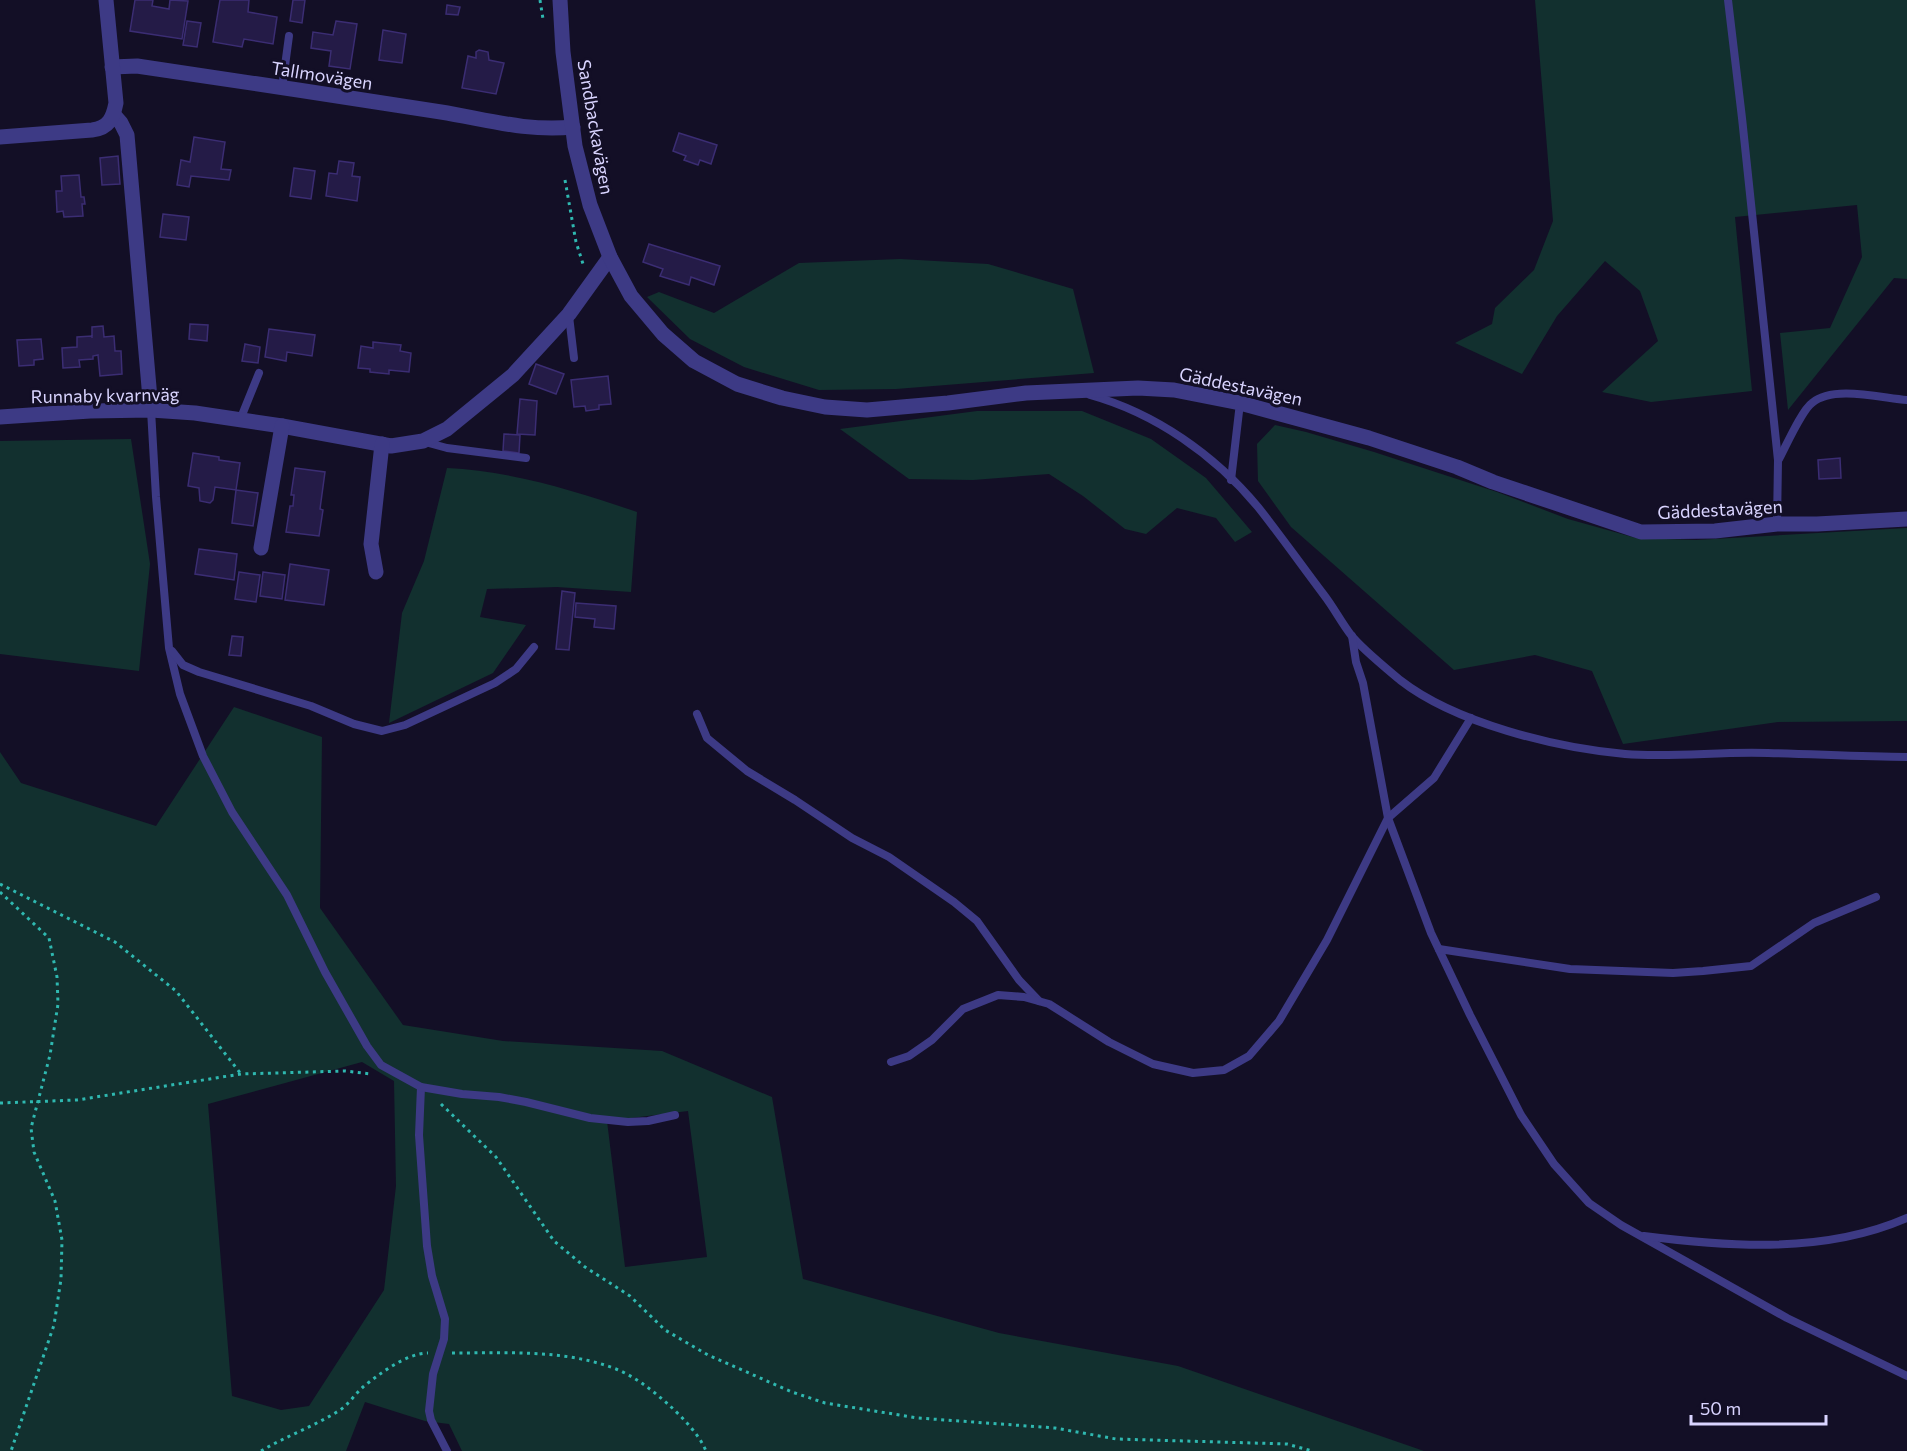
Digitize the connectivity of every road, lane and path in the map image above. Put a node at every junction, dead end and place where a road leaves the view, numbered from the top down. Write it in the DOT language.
graph roads {
  1 [pos="106,0"];
  2 [pos="560,0"];
  3 [pos="1728,0"];
  4 [pos="289,36"];
  5 [pos="112,67"];
  6 [pos="282,89"];
  7 [pos="114,115"];
  8 [pos="573,127"];
  9 [pos="0,137"];
  10 [pos="610,257"];
  11 [pos="569,314"];
  12 [pos="574,358"];
  13 [pos="259,373"];
  14 [pos="1074,390"];
  15 [pos="1907,400"];
  16 [pos="1240,403"];
  17 [pos="151,410"];
  18 [pos="0,417"];
  19 [pos="240,420"];
  20 [pos="282,426"];
  21 [pos="423,441"];
  22 [pos="382,444"];
  23 [pos="526,458"];
  24 [pos="1778,460"];
  25 [pos="1231,480"];
  26 [pos="1907,519"];
  27 [pos="1777,524"];
  28 [pos="261,548"];
  29 [pos="376,572"];
  30 [pos="1352,636"];
  31 [pos="534,647"];
  32 [pos="170,648"];
  33 [pos="697,714"];
  34 [pos="1471,718"];
  35 [pos="1907,757"];
  36 [pos="1388,818"];
  37 [pos="0,884"];
  38 [pos="0,892"];
  39 [pos="1876,897"];
  40 [pos="1439,949"];
  41 [pos="1040,1002"];
  42 [pos="891,1062"];
  43 [pos="241,1074"];
  44 [pos="373,1074"];
  45 [pos="421,1087"];
  46 [pos="36,1102"];
  47 [pos="0,1103"];
  48 [pos="675,1115"];
  49 [pos="1907,1218"];
  50 [pos="1640,1235"];
  51 [pos="440,1352"];
  52 [pos="1907,1376"];
  53 [pos="12,1451"];
  54 [pos="261,1451"];
  55 [pos="447,1451"];
  56 [pos="706,1451"];
  57 [pos="1312,1451"];
  1 -- 5 [label="street"];
  2 -- 8 [label="street, Sandbackavägen"];
  3 -- 24 [label="lane"];
  4 -- 6 [label="lane"];
  5 -- 6 [label="street, Tallmovägen"];
  5 -- 7 [label="street"];
  6 -- 8 [label="street, Tallmovägen"];
  7 -- 9 [label="street"];
  7 -- 17 [label="street"];
  8 -- 10 [label="street, Sandbackavägen"];
  10 -- 11 [label="street, Runnaby kvarnväg"];
  10 -- 14 [label="street, Gäddestavägen"];
  11 -- 12 [label="lane"];
  11 -- 21 [label="street, Runnaby kvarnväg"];
  13 -- 19 [label="lane"];
  14 -- 16 [label="street, Gäddestavägen"];
  14 -- 25 [label="lane"];
  15 -- 24 [label="lane"];
  16 -- 25 [label="lane"];
  16 -- 27 [label="street, Gäddestavägen"];
  17 -- 18 [label="street, Runnaby kvarnväg"];
  17 -- 19 [label="street, Runnaby kvarnväg"];
  17 -- 32 [label="lane"];
  19 -- 20 [label="street, Runnaby kvarnväg"];
  20 -- 22 [label="street, Runnaby kvarnväg"];
  20 -- 28 [label="street"];
  21 -- 22 [label="street, Runnaby kvarnväg"];
  21 -- 23 [label="lane"];
  22 -- 29 [label="street"];
  24 -- 27 [label="lane"];
  25 -- 30 [label="lane"];
  26 -- 27 [label="street, Gäddestavägen"];
  30 -- 34 [label="lane"];
  30 -- 36 [label="lane"];
  31 -- 32 [label="lane"];
  32 -- 45 [label="lane"];
  33 -- 41 [label="lane"];
  34 -- 35 [label="lane"];
  34 -- 36 [label="lane"];
  36 -- 40 [label="lane"];
  36 -- 41 [label="lane"];
  37 -- 43 [label="path"];
  38 -- 46 [label="path"];
  39 -- 40 [label="lane"];
  40 -- 50 [label="lane"];
  41 -- 42 [label="lane"];
  43 -- 44 [label="path"];
  43 -- 46 [label="path"];
  45 -- 48 [label="lane"];
  45 -- 51 [label="lane"];
  45 -- 57 [label="path"];
  46 -- 47 [label="path"];
  46 -- 53 [label="path"];
  49 -- 50 [label="lane"];
  50 -- 52 [label="lane"];
  51 -- 54 [label="path"];
  51 -- 55 [label="lane"];
  51 -- 56 [label="path"];
}
